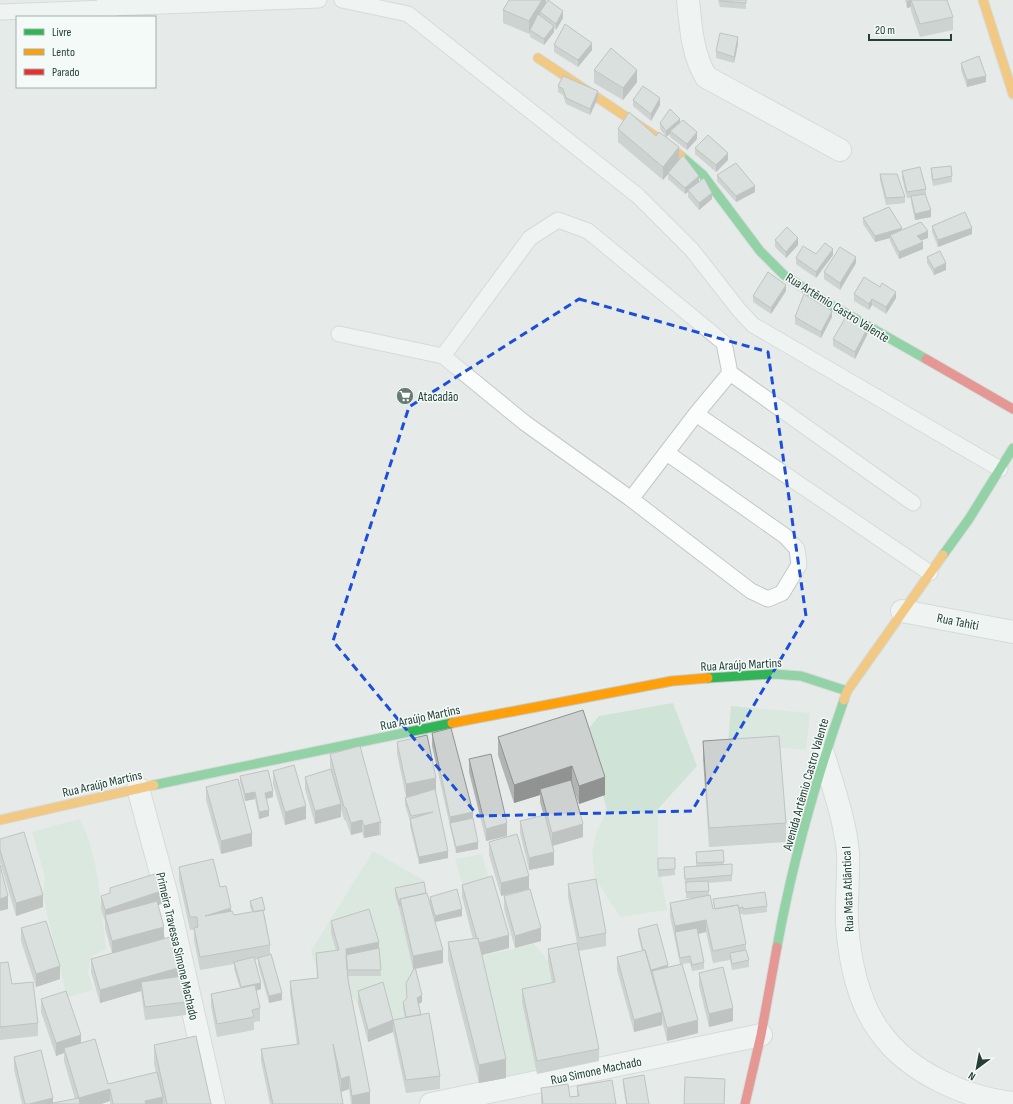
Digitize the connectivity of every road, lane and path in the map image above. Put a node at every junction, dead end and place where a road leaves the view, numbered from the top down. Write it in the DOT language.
graph roads {
  1 [pos="319,0"];
  2 [pos="342,0"];
  3 [pos="688,0"];
  4 [pos="983,0"];
  5 [pos="108,4"];
  6 [pos="0,12"];
  7 [pos="538,58"];
  8 [pos="1013,94"];
  9 [pos="840,150"];
  10 [pos="338,334"];
  11 [pos="443,356"];
  12 [pos="730,373"];
  13 [pos="1013,409"];
  14 [pos="696,414"];
  15 [pos="1013,448"];
  16 [pos="667,453"];
  17 [pos="1000,469"];
  18 [pos="631,499"];
  19 [pos="913,503"];
  20 [pos="930,573"];
  21 [pos="902,611"];
  22 [pos="1013,632"];
  23 [pos="847,691"];
  24 [pos="824,756"];
  25 [pos="138,788"];
  26 [pos="0,820"];
  27 [pos="761,1035"];
  28 [pos="1013,1103"];
  29 [pos="214,1104"];
  30 [pos="431,1104"];
  31 [pos="745,1104"];
  1 -- 5 [label="lane"];
  2 -- 17 [label="lane"];
  3 -- 9 [label="street"];
  4 -- 8 [label="street"];
  5 -- 6 [label="lane"];
  7 -- 13 [label="street, Rua Artêmio Castro Valente"];
  10 -- 11 [label="lane"];
  11 -- 12 [label="lane"];
  11 -- 18 [label="lane"];
  12 -- 14 [label="lane"];
  12 -- 19 [label="lane"];
  14 -- 16 [label="lane"];
  14 -- 20 [label="lane"];
  15 -- 17 [label="street, Avenida Artêmio Castro Valente"];
  16 -- 18 [label="lane"];
  16 -- 18 [label="lane"];
  17 -- 20 [label="street, Avenida Artêmio Castro Valente"];
  20 -- 21 [label="street, Avenida Artêmio Castro Valente"];
  21 -- 22 [label="street, Rua Tahiti"];
  21 -- 23 [label="street, Avenida Artêmio Castro Valente"];
  23 -- 24 [label="street, Avenida Artêmio Castro Valente"];
  23 -- 25 [label="street, Rua Araújo Martins"];
  24 -- 27 [label="street, Avenida Artêmio Castro Valente"];
  24 -- 28 [label="street, Rua Mata Atlântica I"];
  25 -- 26 [label="street, Rua Araújo Martins"];
  25 -- 29 [label="street, Primeira Travessa Simone Machado"];
  27 -- 30 [label="street, Rua Simone Machado"];
  27 -- 31 [label="street, Avenida Artêmio Castro Valente"];
}
